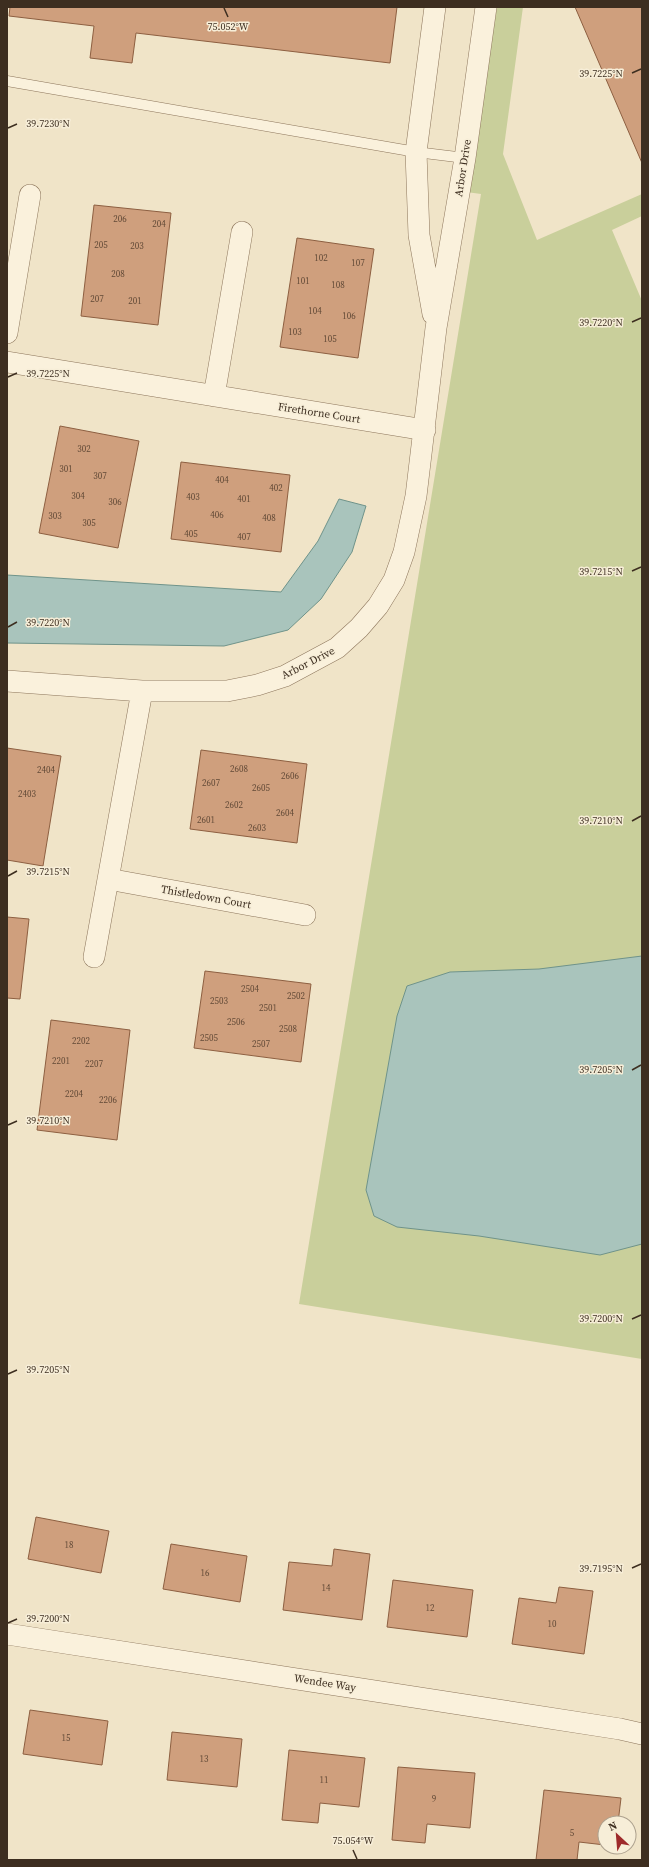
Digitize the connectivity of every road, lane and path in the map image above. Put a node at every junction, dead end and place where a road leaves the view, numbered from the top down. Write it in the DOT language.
graph roads {
  1 [pos="434,7"];
  2 [pos="486,7"];
  3 [pos="7,81"];
  4 [pos="416,152"];
  5 [pos="465,158"];
  6 [pos="30,195"];
  7 [pos="242,232"];
  8 [pos="436,328"];
  9 [pos="7,332"];
  10 [pos="7,362"];
  11 [pos="214,396"];
  12 [pos="425,430"];
  13 [pos="7,681"];
  14 [pos="142,691"];
  15 [pos="108,879"];
  16 [pos="305,915"];
  17 [pos="94,957"];
  18 [pos="7,1634"];
  19 [pos="642,1734"];
  1 -- 4 [label="street, Arbor Drive"];
  2 -- 5 [label="street, Arbor Drive"];
  3 -- 4 [label="lane"];
  4 -- 5 [label="lane"];
  4 -- 8 [label="street, Arbor Drive"];
  5 -- 8 [label="street, Arbor Drive"];
  6 -- 9 [label="street"];
  7 -- 11 [label="street"];
  8 -- 12 [label="street, Arbor Drive"];
  10 -- 11 [label="street, Firethorne Court"];
  11 -- 12 [label="street, Firethorne Court"];
  12 -- 14 [label="street, Arbor Drive"];
  13 -- 14 [label="street, Arbor Drive"];
  14 -- 15 [label="street"];
  15 -- 16 [label="street, Thistledown Court"];
  15 -- 17 [label="street"];
  18 -- 19 [label="street, Wendee Way"];
}
